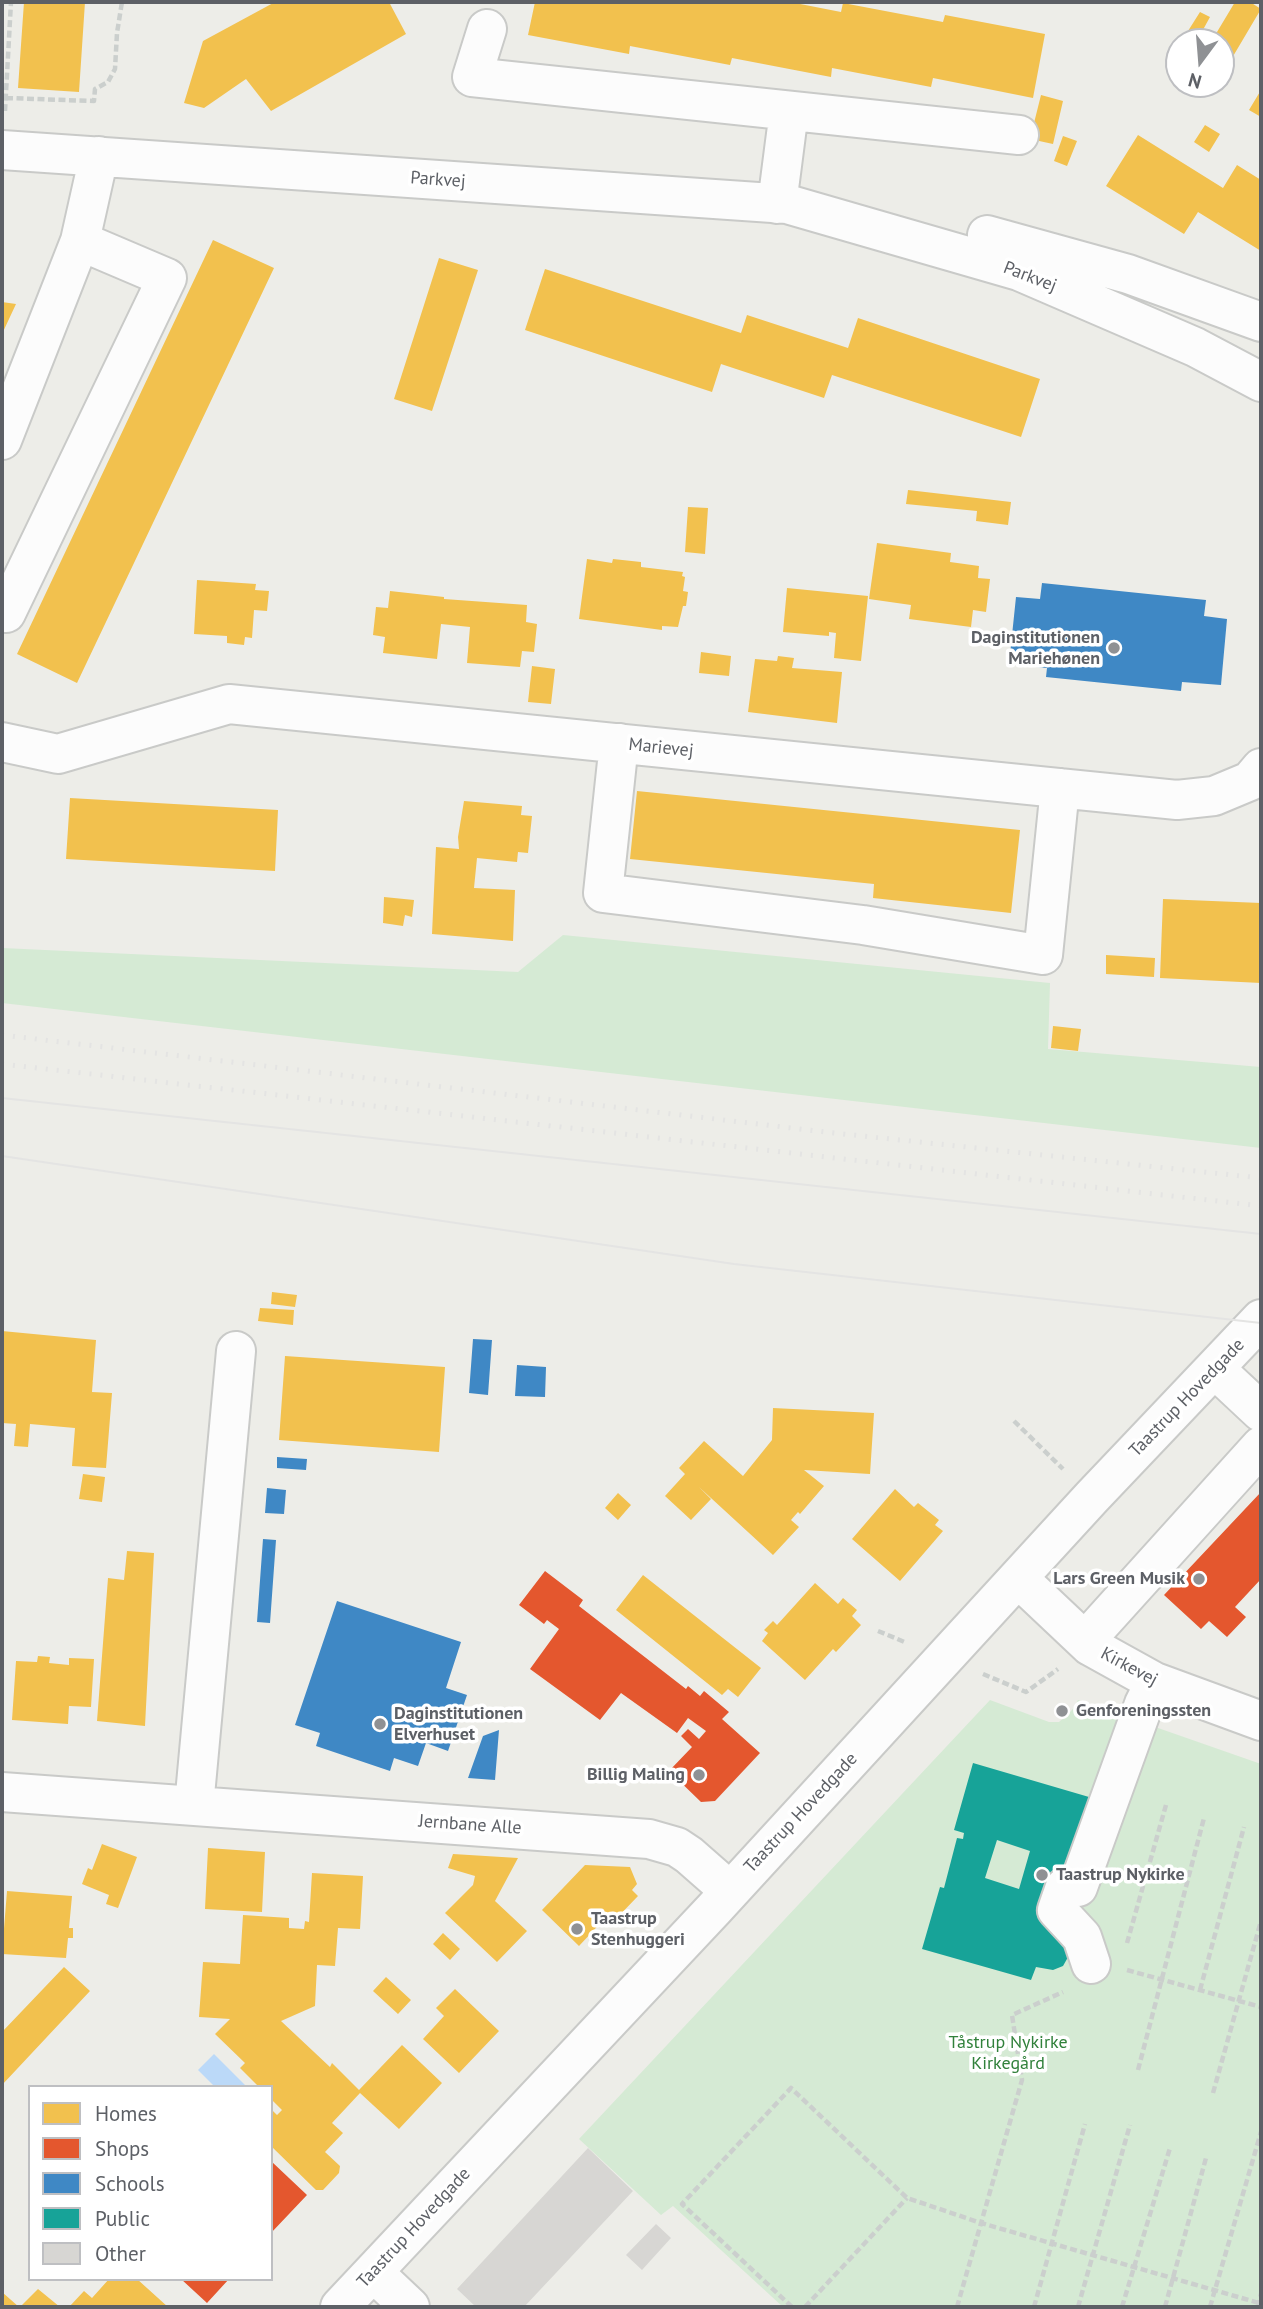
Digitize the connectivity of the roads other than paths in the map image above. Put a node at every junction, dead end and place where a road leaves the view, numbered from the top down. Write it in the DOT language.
graph roads {
  1 [pos="487,29"];
  2 [pos="789,111"];
  3 [pos="1019,135"];
  4 [pos="2,150"];
  5 [pos="99,156"];
  6 [pos="782,204"];
  7 [pos="80,241"];
  8 [pos="1261,321"];
  9 [pos="1261,382"];
  10 [pos="2,440"];
  11 [pos="6,613"];
  12 [pos="2,742"];
  13 [pos="619,743"];
  14 [pos="1261,768"];
  15 [pos="1060,788"];
  16 [pos="1261,1319"];
  17 [pos="236,1351"];
  18 [pos="1215,1369"];
  19 [pos="1261,1412"];
  20 [pos="1261,1446"];
  21 [pos="1019,1579"];
  22 [pos="1090,1646"];
  23 [pos="1155,1682"];
  24 [pos="1261,1721"];
  25 [pos="2,1792"];
  26 [pos="194,1806"];
  27 [pos="730,1891"];
  28 [pos="1105,1966"];
  29 [pos="373,2272"];
  30 [pos="340,2307"];
  31 [pos="410,2307"];
  1 -- 2 [label="street"];
  2 -- 3 [label="street"];
  2 -- 6 [label="street"];
  4 -- 5 [label="street, Parkvej"];
  5 -- 6 [label="street, Parkvej"];
  5 -- 7 [label="street"];
  6 -- 8 [label="street, Parkvej"];
  6 -- 9 [label="street, Parkvej"];
  7 -- 10 [label="street"];
  7 -- 11 [label="street"];
  12 -- 13 [label="street, Marievej"];
  13 -- 15 [label="street, Marievej"];
  13 -- 15 [label="street"];
  14 -- 15 [label="street, Marievej"];
  16 -- 18 [label="street, Taastrup Hovedgade"];
  17 -- 26 [label="street"];
  18 -- 19 [label="street"];
  18 -- 21 [label="street, Taastrup Hovedgade"];
  20 -- 22 [label="street"];
  21 -- 22 [label="street, Kirkevej"];
  21 -- 27 [label="street, Taastrup Hovedgade"];
  22 -- 23 [label="street, Kirkevej"];
  23 -- 24 [label="street, Kirkevej"];
  23 -- 28 [label="street"];
  25 -- 26 [label="street, Jernbane Alle"];
  26 -- 27 [label="street, Jernbane Alle"];
  27 -- 29 [label="street, Taastrup Hovedgade"];
  29 -- 30 [label="street, Taastrup Hovedgade"];
  29 -- 31 [label="street"];
}
